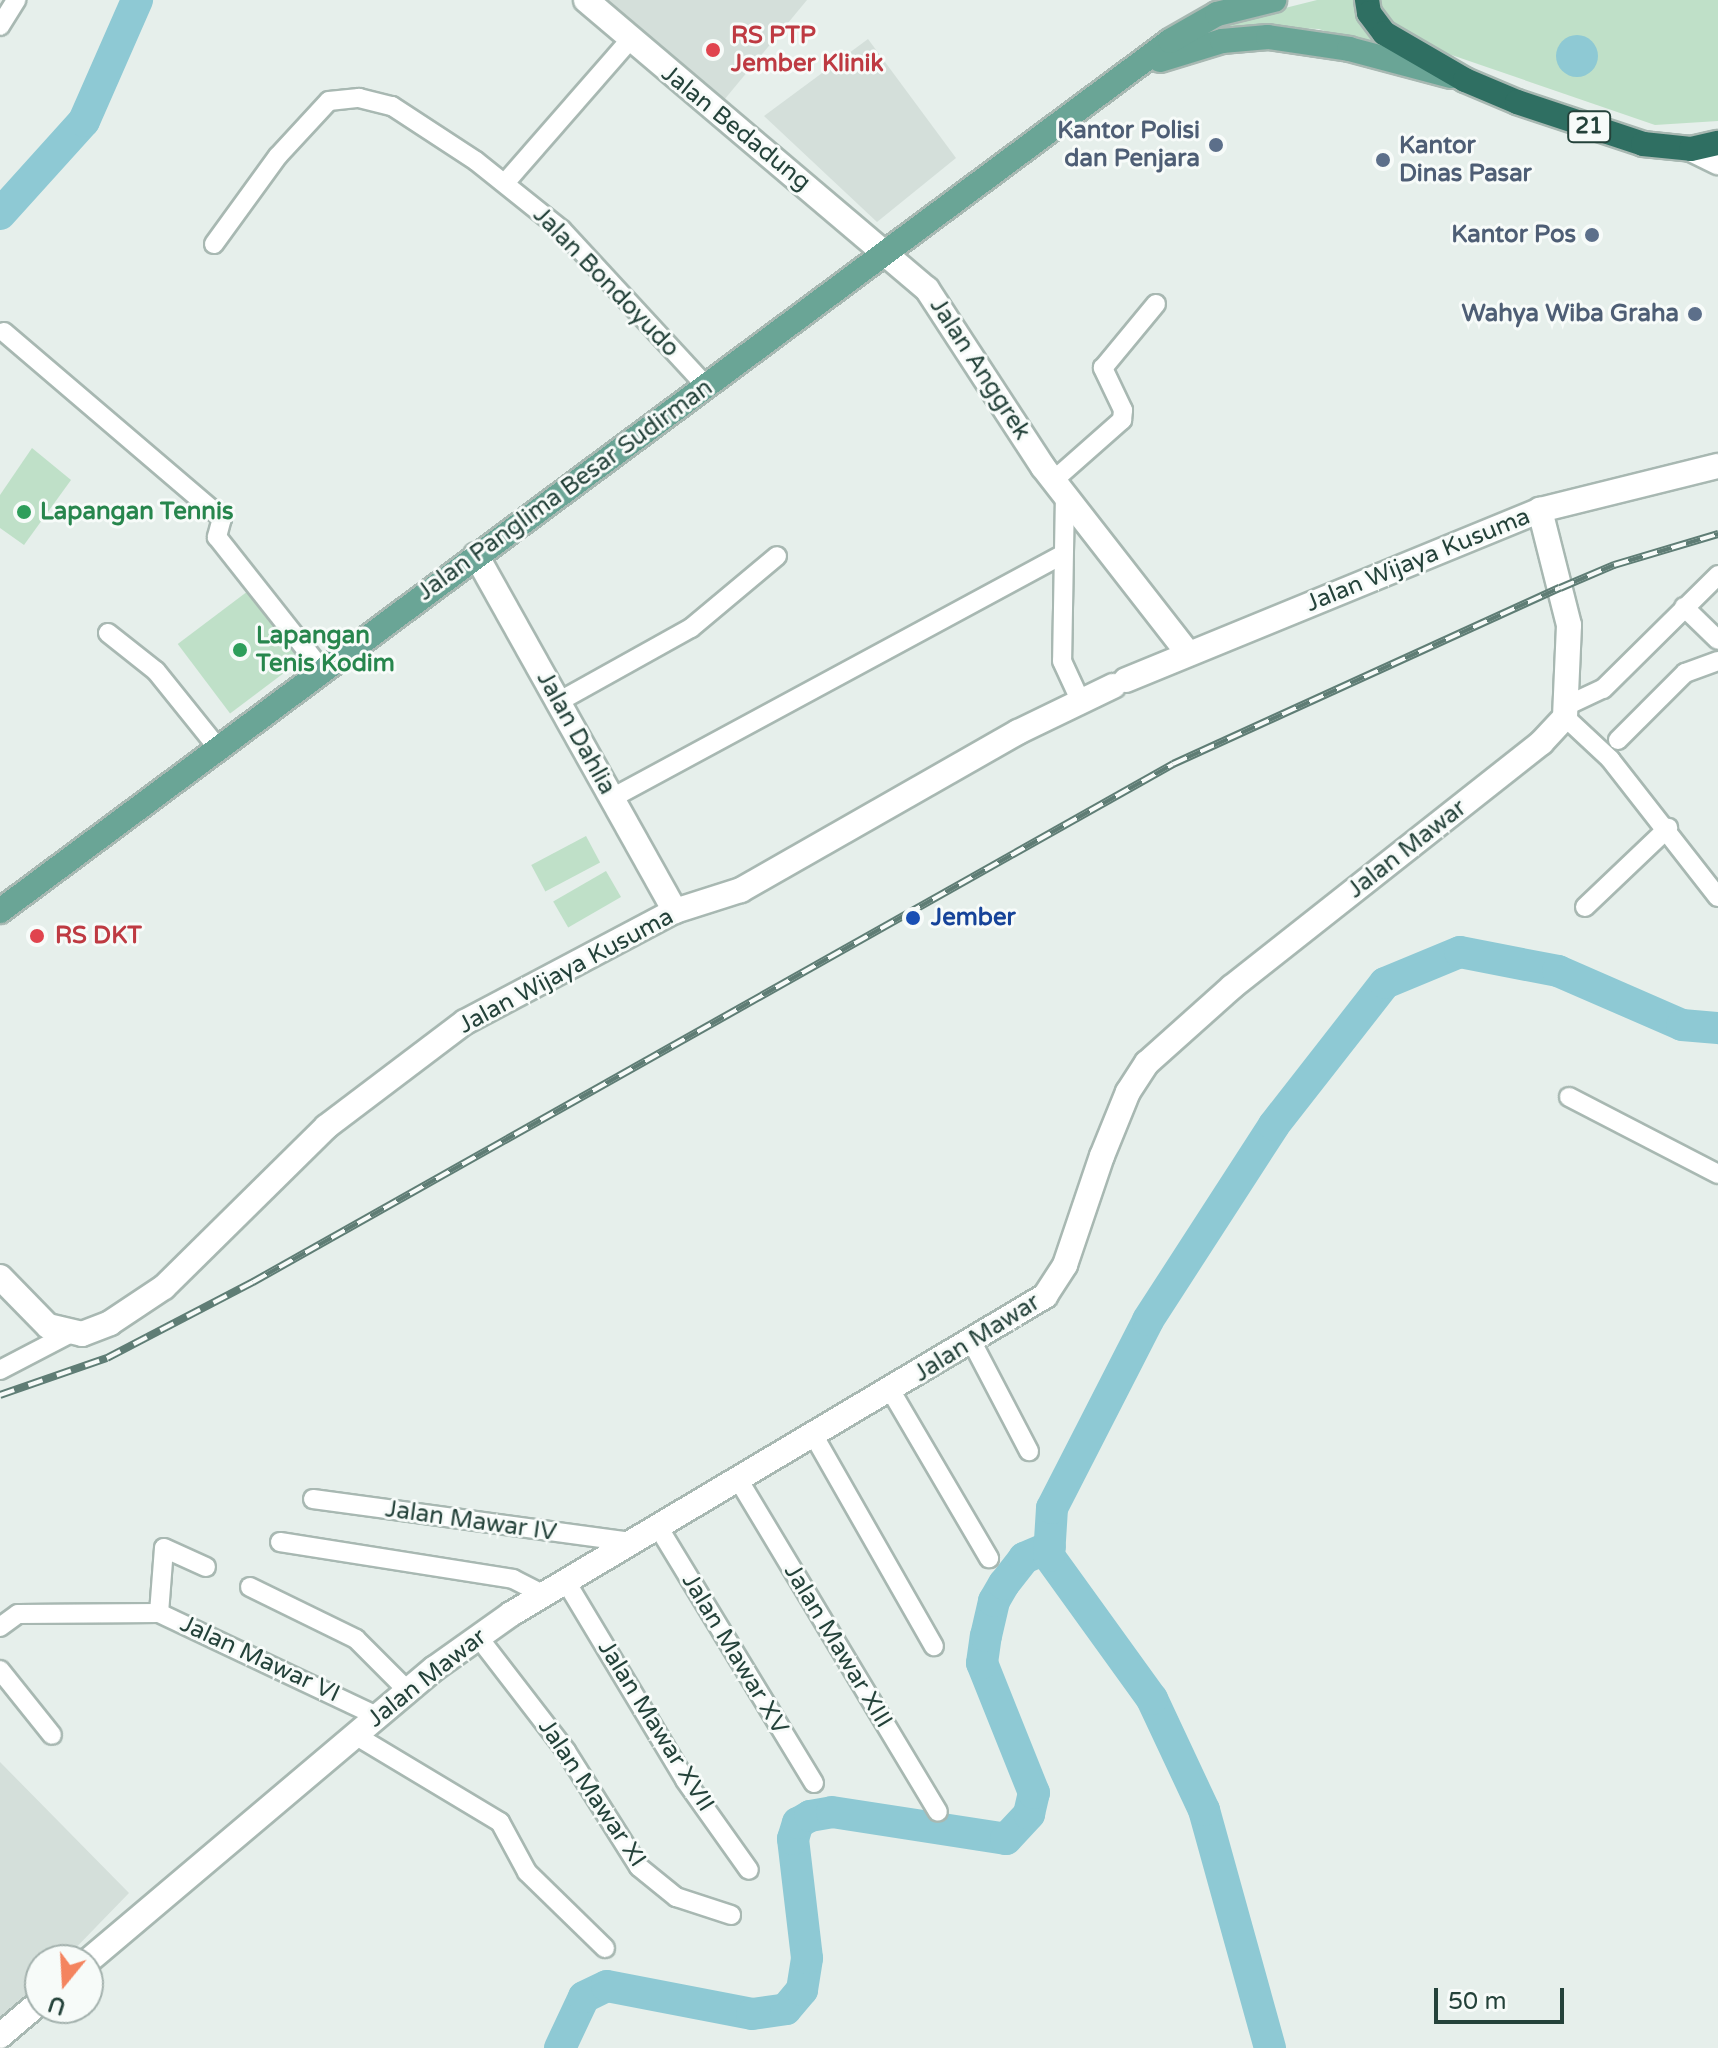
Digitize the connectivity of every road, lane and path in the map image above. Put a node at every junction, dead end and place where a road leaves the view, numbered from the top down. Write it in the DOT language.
graph roads {
  1 [pos="16,0"];
  2 [pos="586,0"];
  3 [pos="1274,0"];
  4 [pos="1367,0"];
  5 [pos="0,26"];
  6 [pos="629,41"];
  7 [pos="1130,70"];
  8 [pos="1465,80"];
  9 [pos="1718,143"];
  10 [pos="1691,149"];
  11 [pos="1718,162"];
  12 [pos="505,183"];
  13 [pos="214,244"];
  14 [pos="889,251"];
  15 [pos="1156,304"];
  16 [pos="4,332"];
  17 [pos="706,386"];
  18 [pos="1718,466"];
  19 [pos="1060,487"];
  20 [pos="1540,510"];
  21 [pos="476,555"];
  22 [pos="1062,555"];
  23 [pos="777,556"];
  24 [pos="1718,575"];
  25 [pos="1684,607"];
  26 [pos="108,633"];
  27 [pos="1718,640"];
  28 [pos="1188,653"];
  29 [pos="1718,661"];
  30 [pos="322,670"];
  31 [pos="1080,700"];
  32 [pos="558,702"];
  33 [pos="1566,711"];
  34 [pos="1618,740"];
  35 [pos="218,748"];
  36 [pos="612,798"];
  37 [pos="1668,828"];
  38 [pos="1718,897"];
  39 [pos="1585,907"];
  40 [pos="0,911"];
  41 [pos="675,911"];
  42 [pos="1569,1097"];
  43 [pos="1718,1174"];
  44 [pos="0,1277"];
  45 [pos="71,1333"];
  46 [pos="973,1344"];
  47 [pos="0,1370"];
  48 [pos="891,1391"];
  49 [pos="814,1436"];
  50 [pos="1029,1451"];
  51 [pos="738,1479"];
  52 [pos="313,1499"];
  53 [pos="657,1525"];
  54 [pos="280,1542"];
  55 [pos="629,1542"];
  56 [pos="989,1558"];
  57 [pos="206,1567"];
  58 [pos="565,1580"];
  59 [pos="250,1587"];
  60 [pos="542,1594"];
  61 [pos="159,1613"];
  62 [pos="0,1627"];
  63 [pos="479,1638"];
  64 [pos="934,1646"];
  65 [pos="0,1670"];
  66 [pos="408,1691"];
  67 [pos="377,1716"];
  68 [pos="52,1735"];
  69 [pos="355,1735"];
  70 [pos="814,1783"];
  71 [pos="938,1812"];
  72 [pos="749,1870"];
  73 [pos="731,1915"];
  74 [pos="104,1947"];
  75 [pos="605,1948"];
  76 [pos="24,2016"];
  77 [pos="0,2036"];
  1 -- 5 [label="street"];
  2 -- 6 [label="street, Jalan Bedadung"];
  3 -- 7 [label="main road, Jalan Panglima Besar Sudirman"];
  4 -- 8 [label="highway, 21"];
  6 -- 12 [label="street"];
  6 -- 14 [label="street, Jalan Bedadung"];
  7 -- 8 [label="main road, Jalan Panglima Besar Sudirman"];
  7 -- 14 [label="main road, Jalan Panglima Besar Sudirman"];
  8 -- 10 [label="highway, 21"];
  9 -- 10 [label="highway, 21"];
  10 -- 11 [label="street"];
  12 -- 13 [label="street, Jalan Bondoyudo"];
  12 -- 17 [label="street, Jalan Bondoyudo"];
  14 -- 17 [label="main road, Jalan Panglima Besar Sudirman"];
  14 -- 19 [label="street, Jalan Anggrek"];
  15 -- 19 [label="street"];
  16 -- 30 [label="street"];
  17 -- 21 [label="main road, Jalan Panglima Besar Sudirman"];
  18 -- 20 [label="street, Jalan Wijaya Kusuma"];
  19 -- 22 [label="street"];
  19 -- 28 [label="street, Jalan Anggrek"];
  20 -- 28 [label="street, Jalan Wijaya Kusuma"];
  20 -- 33 [label="street"];
  21 -- 30 [label="main road, Jalan Panglima Besar Sudirman"];
  21 -- 32 [label="street, Jalan Dahlia"];
  22 -- 31 [label="street"];
  22 -- 36 [label="street"];
  23 -- 32 [label="street"];
  24 -- 25 [label="street"];
  25 -- 27 [label="street"];
  25 -- 33 [label="street"];
  26 -- 35 [label="street"];
  28 -- 31 [label="street, Jalan Wijaya Kusuma"];
  29 -- 34 [label="street"];
  30 -- 35 [label="main road, Jalan Panglima Besar Sudirman"];
  31 -- 41 [label="street, Jalan Wijaya Kusuma"];
  32 -- 36 [label="street, Jalan Dahlia"];
  33 -- 37 [label="street"];
  33 -- 46 [label="street, Jalan Mawar"];
  35 -- 40 [label="main road, Jalan Panglima Besar Sudirman"];
  36 -- 41 [label="street, Jalan Dahlia"];
  37 -- 38 [label="street"];
  37 -- 39 [label="street"];
  41 -- 45 [label="street, Jalan Wijaya Kusuma"];
  42 -- 43 [label="street"];
  44 -- 45 [label="street"];
  45 -- 47 [label="street"];
  46 -- 48 [label="street, Jalan Mawar"];
  46 -- 50 [label="street"];
  48 -- 49 [label="street, Jalan Mawar"];
  48 -- 56 [label="street"];
  49 -- 51 [label="street, Jalan Mawar"];
  49 -- 64 [label="street"];
  51 -- 53 [label="street, Jalan Mawar"];
  51 -- 71 [label="street, Jalan Mawar XIII"];
  52 -- 55 [label="street, Jalan Mawar IV"];
  53 -- 55 [label="street, Jalan Mawar"];
  53 -- 70 [label="street, Jalan Mawar XV"];
  54 -- 60 [label="street"];
  55 -- 58 [label="street, Jalan Mawar"];
  57 -- 61 [label="street"];
  58 -- 60 [label="street, Jalan Mawar"];
  58 -- 72 [label="street, Jalan Mawar XVII"];
  59 -- 66 [label="street"];
  60 -- 63 [label="street, Jalan Mawar"];
  61 -- 62 [label="street, Jalan Mawar VI"];
  61 -- 67 [label="street, Jalan Mawar VI"];
  63 -- 66 [label="street, Jalan Mawar"];
  63 -- 73 [label="street, Jalan Mawar XI"];
  65 -- 68 [label="street"];
  66 -- 67 [label="street, Jalan Mawar"];
  67 -- 69 [label="street, Jalan Mawar"];
  69 -- 74 [label="street, Jalan Mawar"];
  69 -- 75 [label="street"];
  76 -- 77 [label="street"];
}
